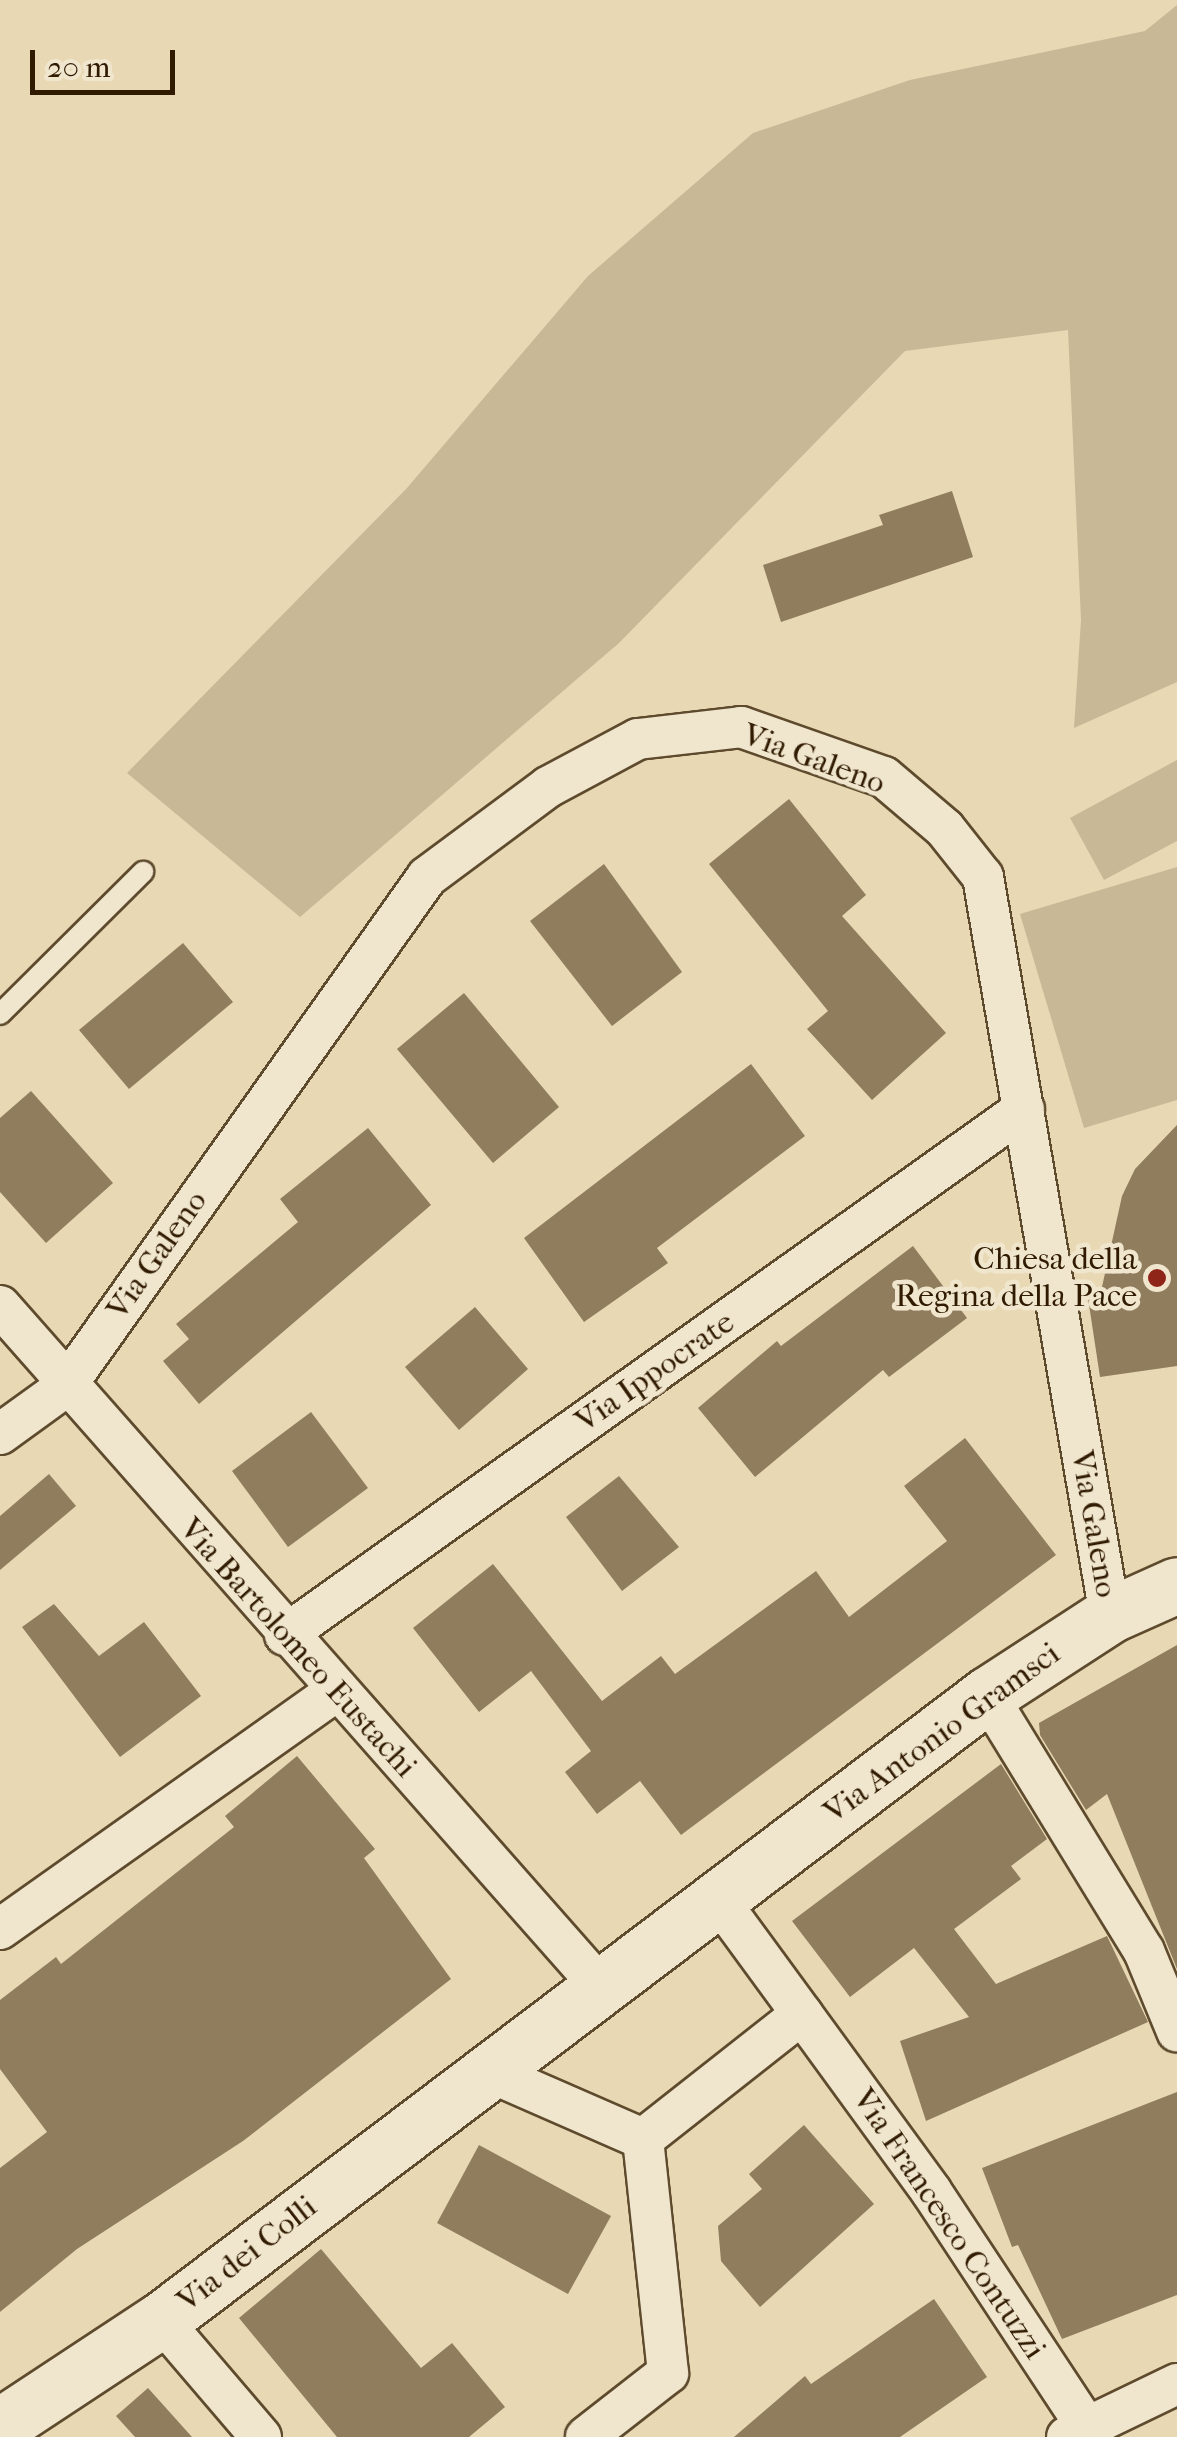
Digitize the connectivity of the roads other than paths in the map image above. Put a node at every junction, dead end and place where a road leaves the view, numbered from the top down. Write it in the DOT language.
graph roads {
  1 [pos="143,872"];
  2 [pos="0,1014"];
  3 [pos="1024,1109"];
  4 [pos="0,1306"];
  5 [pos="66,1386"];
  6 [pos="0,1434"];
  7 [pos="1177,1585"];
  8 [pos="1110,1615"];
  9 [pos="285,1635"];
  10 [pos="336,1691"];
  11 [pos="988,1695"];
  12 [pos="717,1898"];
  13 [pos="0,1928"];
  14 [pos="600,1986"];
  15 [pos="802,2014"];
  16 [pos="1177,2032"];
  17 [pos="485,2070"];
  18 [pos="643,2139"];
  19 [pos="162,2320"];
  20 [pos="1177,2384"];
  21 [pos="0,2426"];
  22 [pos="1082,2433"];
  23 [pos="261,2437"];
  24 [pos="586,2437"];
  1 -- 2 [label="lane"];
  3 -- 5 [label="street, Via Galeno"];
  3 -- 8 [label="street, Via Galeno"];
  3 -- 9 [label="street, Via Ippocrate"];
  4 -- 5 [label="street, Via Bartolomeo Eustachi"];
  5 -- 6 [label="street, Via Galeno"];
  5 -- 9 [label="street, Via Bartolomeo Eustachi"];
  7 -- 8 [label="street, Via Antonio Gramsci"];
  8 -- 11 [label="street, Via Antonio Gramsci"];
  9 -- 10 [label="street, Via Bartolomeo Eustachi"];
  10 -- 13 [label="street"];
  10 -- 14 [label="street, Via Bartolomeo Eustachi"];
  11 -- 12 [label="street, Via Antonio Gramsci"];
  11 -- 16 [label="street"];
  12 -- 14 [label="street, Via Antonio Gramsci"];
  12 -- 15 [label="street, Via Francesco Contuzzi"];
  14 -- 17 [label="street, Via dei Colli"];
  15 -- 18 [label="street"];
  15 -- 22 [label="street, Via Francesco Contuzzi"];
  17 -- 18 [label="street"];
  17 -- 19 [label="street, Via dei Colli"];
  18 -- 24 [label="street"];
  19 -- 21 [label="street, Via dei Colli"];
  19 -- 23 [label="street"];
  20 -- 22 [label="street"];
}
